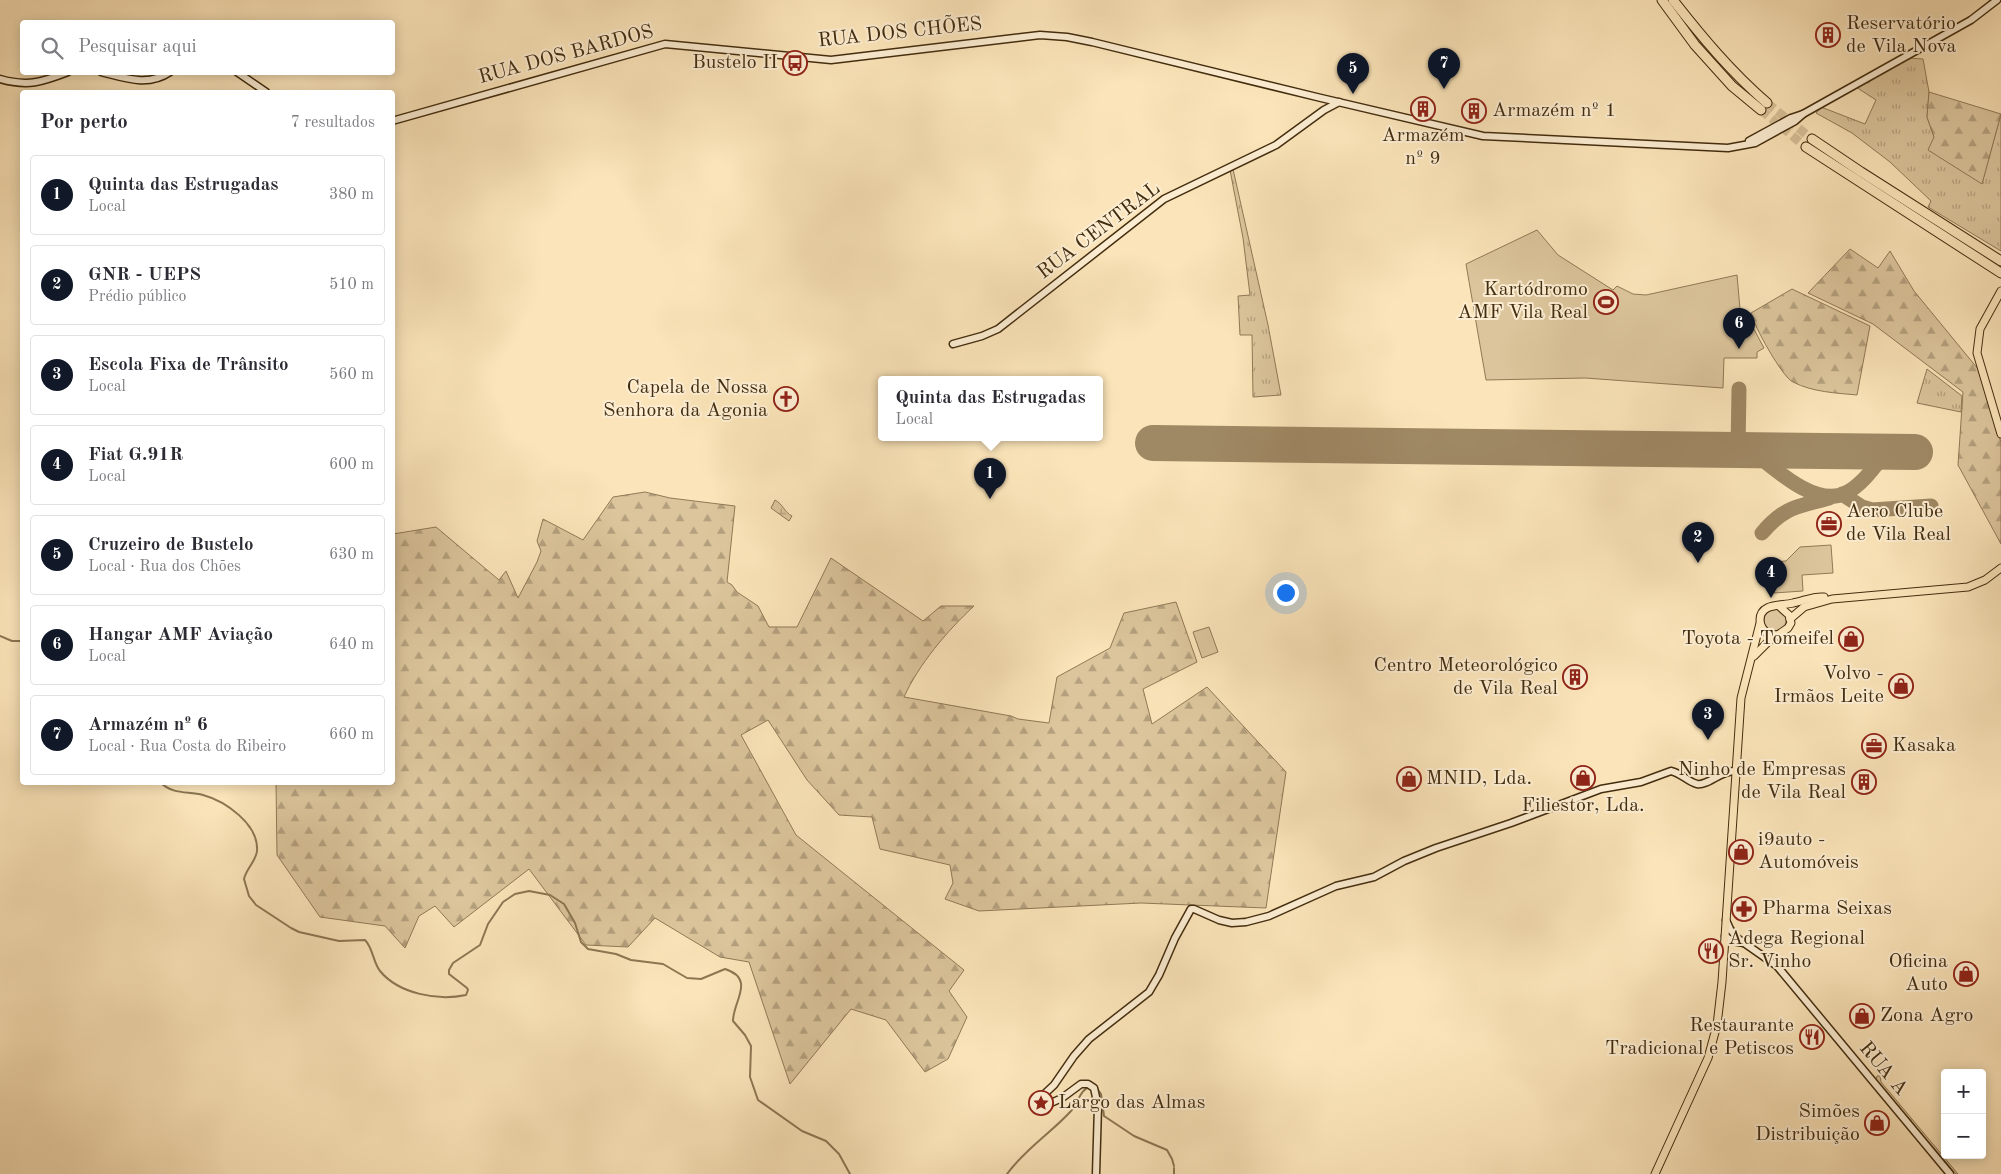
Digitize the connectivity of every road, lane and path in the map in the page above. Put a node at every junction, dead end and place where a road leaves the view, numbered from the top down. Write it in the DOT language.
graph roads {
  1 [pos="1662,0"];
  2 [pos="1673,0"];
  3 [pos="1997,0"];
  4 [pos="710,48"];
  5 [pos="60,75"];
  6 [pos="116,75"];
  7 [pos="165,75"];
  8 [pos="240,75"];
  9 [pos="0,79"];
  10 [pos="263,90"];
  11 [pos="1321,98"];
  12 [pos="1339,102"];
  13 [pos="1317,115"];
  14 [pos="395,120"];
  15 [pos="1809,143"];
  16 [pos="1900,203"];
  17 [pos="2001,256"];
  18 [pos="2001,261"];
  19 [pos="2001,273"];
  20 [pos="2001,279"];
  21 [pos="2001,291"];
  22 [pos="954,344"];
  23 [pos="2001,434"];
  24 [pos="2001,568"];
  25 [pos="1832,599"];
  26 [pos="1780,606"];
  27 [pos="1790,619"];
  28 [pos="1760,623"];
  29 [pos="1776,635"];
  30 [pos="1753,658"];
  31 [pos="1736,771"];
  32 [pos="1726,917"];
  33 [pos="1725,936"];
  34 [pos="1737,940"];
  35 [pos="1724,946"];
  36 [pos="1096,1174"];
  37 [pos="1655,1174"];
  38 [pos="1950,1174"];
  1 -- 2 [label="highway"];
  3 -- 12 [label="main road, RUA DOS CHÕES"];
  4 -- 11 [label="main road, RUA DOS CHÕES"];
  4 -- 14 [label="main road, RUA DOS BARDOS"];
  5 -- 9 [label="main road"];
  6 -- 7 [label="main road"];
  8 -- 10 [label="main road"];
  11 -- 12 [label="main road, RUA DOS CHÕES"];
  11 -- 13 [label="main road"];
  12 -- 13 [label="main road, RUA CENTRAL"];
  13 -- 22 [label="main road, RUA CENTRAL"];
  15 -- 16 [label="highway"];
  16 -- 17 [label="highway"];
  16 -- 18 [label="highway"];
  16 -- 19 [label="highway"];
  16 -- 20 [label="highway"];
  21 -- 23 [label="main road"];
  24 -- 25 [label="main road"];
  25 -- 26 [label="main road"];
  25 -- 27 [label="main road"];
  26 -- 27 [label="main road"];
  26 -- 28 [label="main road"];
  27 -- 29 [label="main road"];
  28 -- 29 [label="main road"];
  28 -- 30 [label="main road"];
  29 -- 30 [label="main road"];
  30 -- 31 [label="main road"];
  31 -- 32 [label="main road"];
  31 -- 36 [label="main road"];
  32 -- 33 [label="main road"];
  32 -- 34 [label="main road"];
  33 -- 34 [label="main road"];
  33 -- 35 [label="main road"];
  34 -- 35 [label="main road"];
  34 -- 38 [label="main road, RUA A"];
  35 -- 37 [label="main road"];
}
